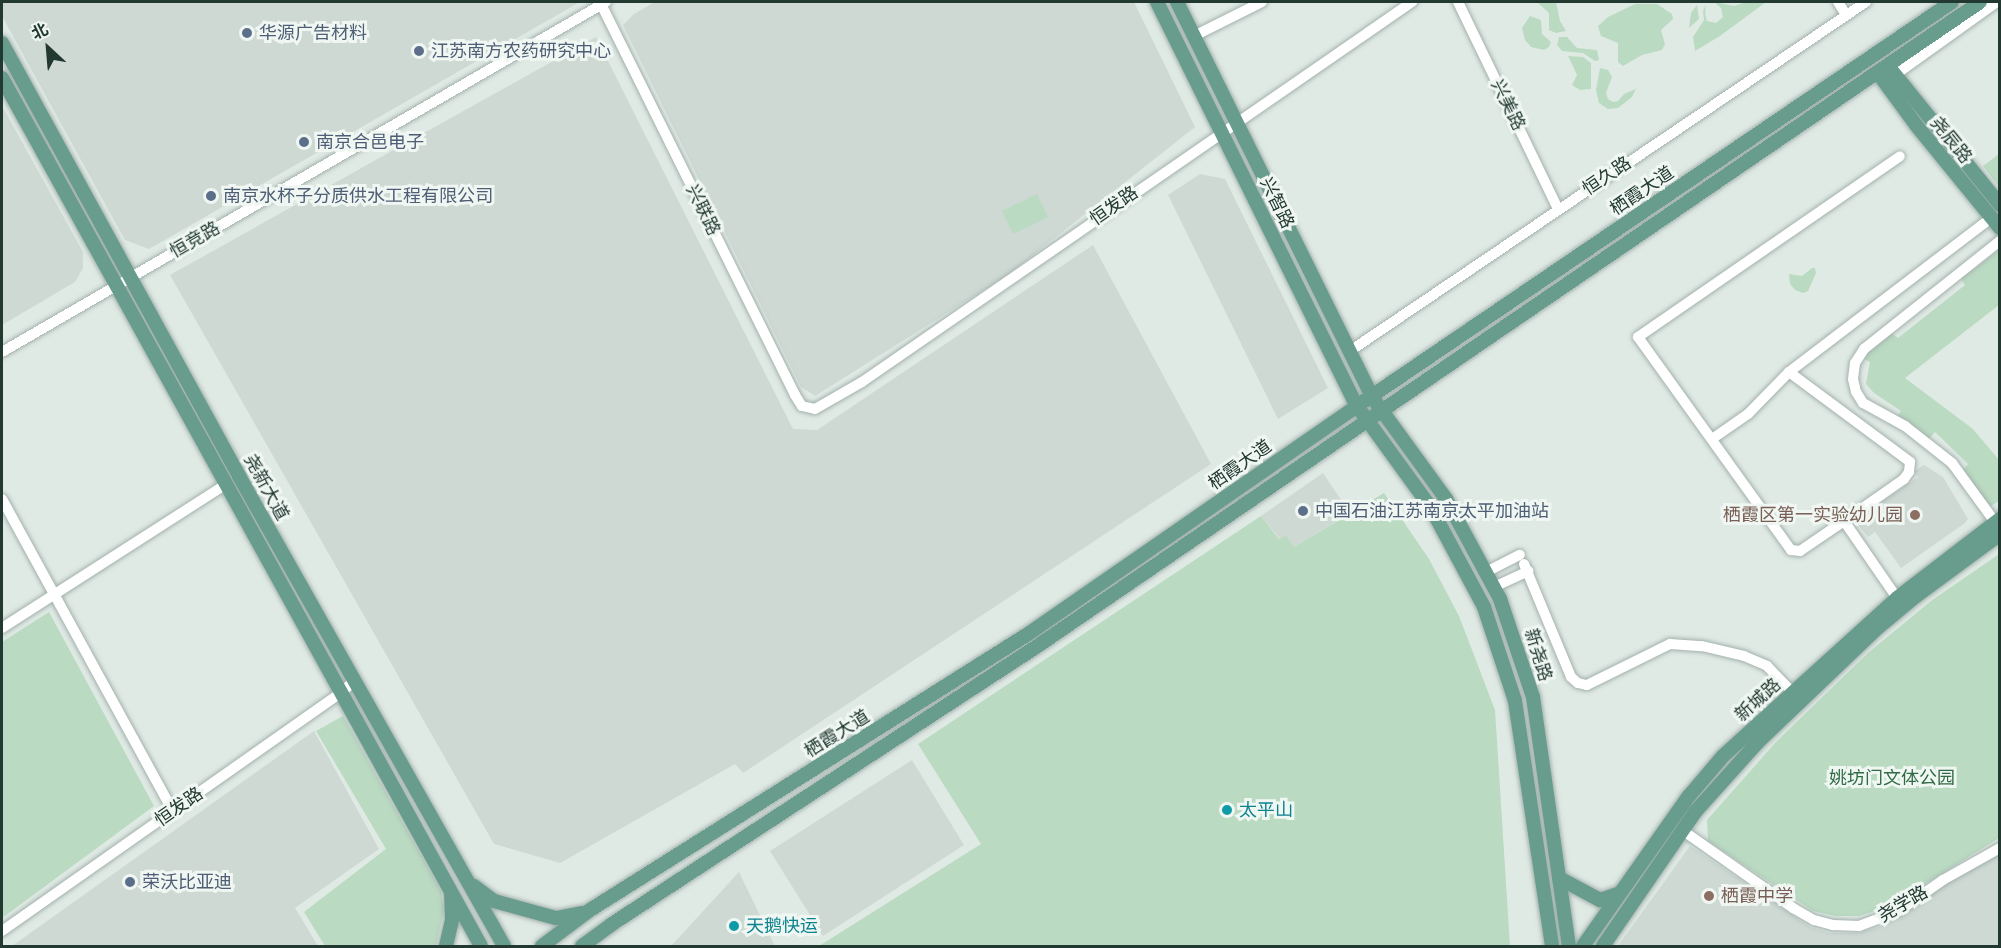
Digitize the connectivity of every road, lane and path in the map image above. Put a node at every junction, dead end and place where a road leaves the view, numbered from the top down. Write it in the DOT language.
graph roads {
  1 [pos="1157,2"];
  2 [pos="1177,2"];
  3 [pos="1262,2"];
  4 [pos="1412,2"];
  5 [pos="1458,2"];
  6 [pos="1838,2"];
  7 [pos="1866,2"];
  8 [pos="1952,2"];
  9 [pos="1980,2"];
  10 [pos="1997,2"];
  11 [pos="603,3"];
  12 [pos="1846,15"];
  13 [pos="1194,36"];
  14 [pos="2,43"];
  15 [pos="1887,71"];
  16 [pos="2,78"];
  17 [pos="1237,123"];
  18 [pos="1221,131"];
  19 [pos="1900,156"];
  20 [pos="2000,205"];
  21 [pos="1558,209"];
  22 [pos="1995,223"];
  23 [pos="2000,241"];
  24 [pos="130,277"];
  25 [pos="115,286"];
  26 [pos="1350,351"];
  27 [pos="2,352"];
  28 [pos="1789,372"];
  29 [pos="1372,396"];
  30 [pos="1357,406"];
  31 [pos="814,409"];
  32 [pos="1382,409"];
  33 [pos="1368,419"];
  34 [pos="1712,439"];
  35 [pos="225,485"];
  36 [pos="2,499"];
  37 [pos="1844,521"];
  38 [pos="1998,525"];
  39 [pos="1524,563"];
  40 [pos="1486,572"];
  41 [pos="1494,587"];
  42 [pos="54,594"];
  43 [pos="1897,598"];
  44 [pos="2,628"];
  45 [pos="354,681"];
  46 [pos="341,693"];
  47 [pos="1793,693"];
  48 [pos="173,811"];
  49 [pos="1682,830"];
  50 [pos="2000,848"];
  51 [pos="1559,878"];
  52 [pos="469,881"];
  53 [pos="451,891"];
  54 [pos="1620,893"];
  55 [pos="590,910"];
  56 [pos="612,924"];
  57 [pos="2,931"];
  58 [pos="446,946"];
  59 [pos="481,946"];
  60 [pos="504,946"];
  61 [pos="542,946"];
  62 [pos="582,946"];
  63 [pos="592,946"];
  64 [pos="1552,946"];
  65 [pos="1569,946"];
  66 [pos="1583,946"];
  67 [pos="1603,946"];
  1 -- 18 [label="main road, 兴智路"];
  2 -- 13 [label="main road, 兴智路"];
  3 -- 13 [label="street"];
  4 -- 17 [label="street, 恒发路"];
  5 -- 21 [label="street, 兴美路"];
  6 -- 12 [label="street"];
  7 -- 12 [label="street, 恒久路"];
  8 -- 29 [label="main road, 栖霞大道"];
  9 -- 15 [label="main road, 栖霞大道"];
  10 -- 15 [label="street"];
  11 -- 24 [label="street, 恒竞路"];
  11 -- 31 [label="street, 兴联路"];
  12 -- 21 [label="street, 恒久路"];
  13 -- 17 [label="main road, 兴智路"];
  14 -- 24 [label="main road, 尧新大道"];
  15 -- 20 [label="main road, 尧辰路"];
  15 -- 22 [label="main road, 尧辰路"];
  15 -- 32 [label="main road, 栖霞大道"];
  16 -- 25 [label="main road, 尧新大道"];
  17 -- 18 [label="street, 恒发路"];
  17 -- 26 [label="main road, 兴智路"];
  18 -- 30 [label="main road, 兴智路"];
  18 -- 31 [label="street, 恒发路"];
  19 -- 34 [label="street"];
  21 -- 26 [label="street, 恒久路"];
  22 -- 28 [label="street"];
  23 -- 38 [label="street"];
  24 -- 25 [label="street, 恒竞路"];
  24 -- 45 [label="main road, 尧新大道"];
  25 -- 27 [label="street, 恒竞路"];
  25 -- 35 [label="main road, 尧新大道"];
  26 -- 29 [label="main road, 兴智路"];
  28 -- 34 [label="street"];
  28 -- 37 [label="street"];
  29 -- 30 [label="main road, 栖霞大道"];
  29 -- 32 [label="main road, 兴智路"];
  30 -- 33 [label="main road, 兴智路"];
  30 -- 55 [label="main road, 栖霞大道"];
  32 -- 33 [label="main road, 栖霞大道"];
  32 -- 40 [label="main road, 新尧路"];
  33 -- 56 [label="main road, 栖霞大道"];
  33 -- 64 [label="main road, 新尧路"];
  34 -- 37 [label="street"];
  35 -- 42 [label="street"];
  35 -- 46 [label="main road, 尧新大道"];
  36 -- 42 [label="street"];
  37 -- 43 [label="street"];
  38 -- 43 [label="main road, 新城路"];
  38 -- 49 [label="main road, 新城路"];
  39 -- 40 [label="street"];
  39 -- 41 [label="street"];
  39 -- 47 [label="street"];
  40 -- 41 [label="main road, 新尧路"];
  41 -- 51 [label="main road, 新尧路"];
  42 -- 44 [label="street"];
  42 -- 48 [label="street"];
  43 -- 47 [label="main road, 新城路"];
  45 -- 46 [label="street, 恒发路"];
  45 -- 52 [label="main road, 尧新大道"];
  46 -- 48 [label="street, 恒发路"];
  46 -- 53 [label="main road, 尧新大道"];
  47 -- 54 [label="main road, 新城路"];
  48 -- 57 [label="street, 恒发路"];
  49 -- 50 [label="street, 尧学路"];
  49 -- 67 [label="main road, 新城路"];
  51 -- 54 [label="main road"];
  51 -- 65 [label="main road, 新尧路"];
  52 -- 55 [label="main road"];
  52 -- 60 [label="main road, 尧新大道"];
  53 -- 58 [label="main road"];
  53 -- 59 [label="main road, 尧新大道"];
  54 -- 66 [label="main road, 新城路"];
  55 -- 61 [label="main road, 栖霞大道"];
  56 -- 62 [label="main road, 栖霞大道"];
  56 -- 63 [label="main road"];
}
